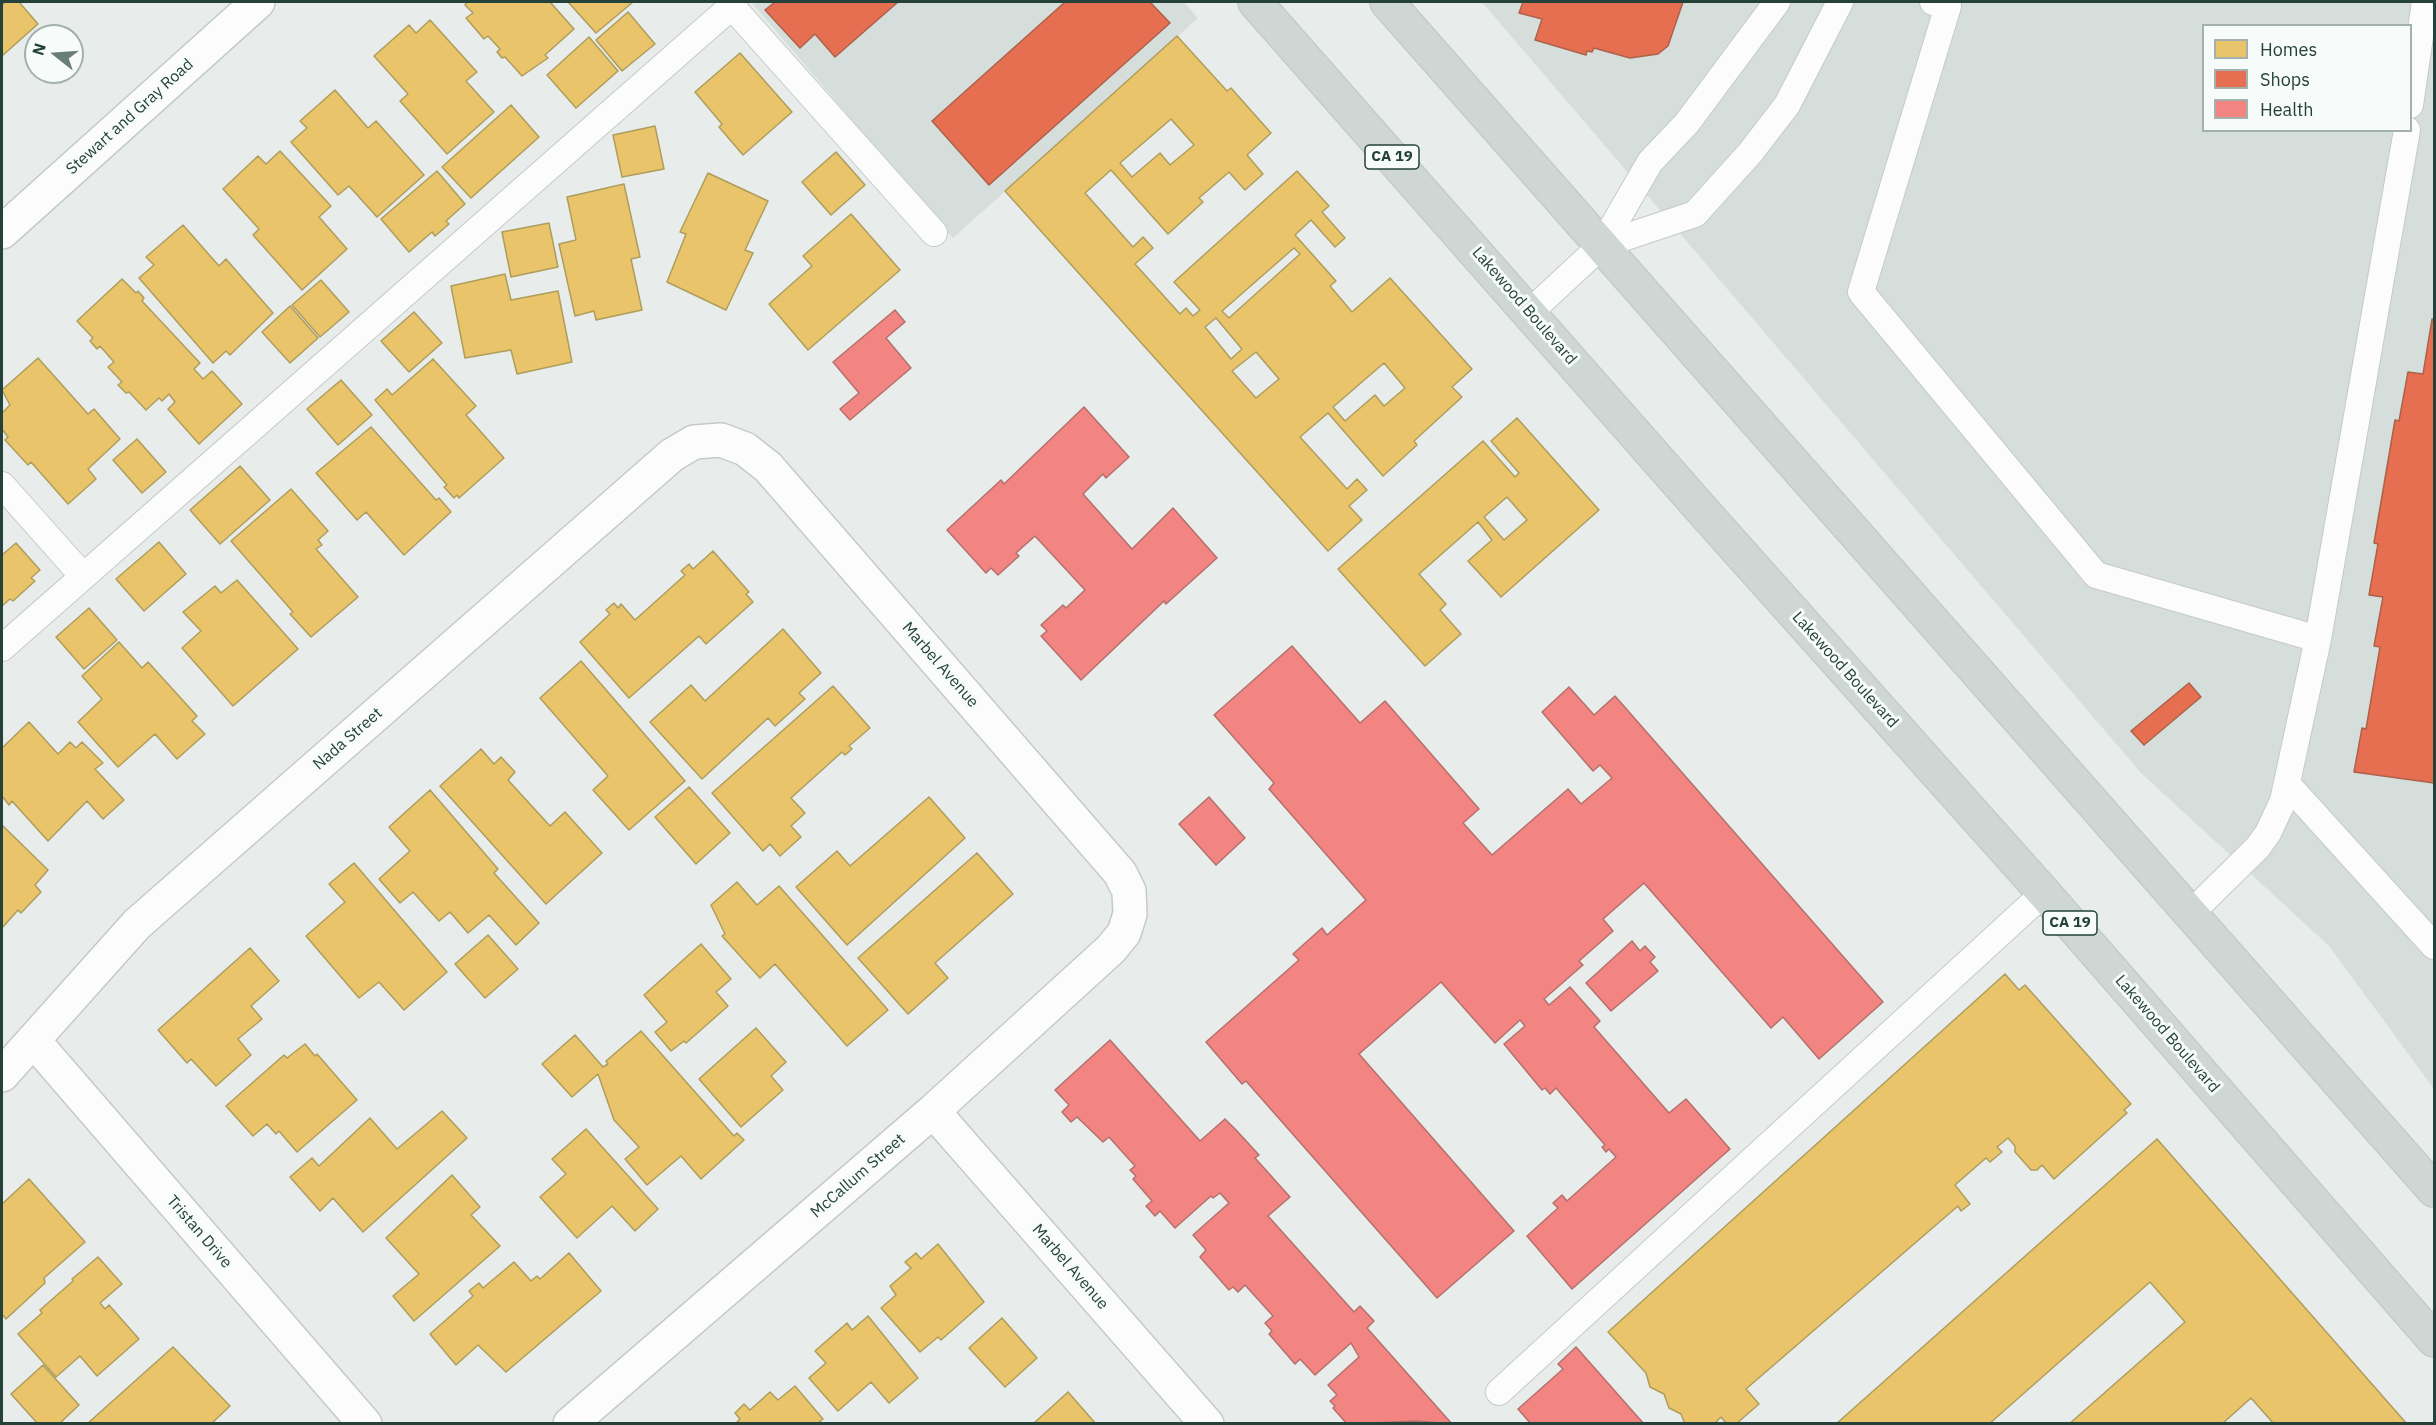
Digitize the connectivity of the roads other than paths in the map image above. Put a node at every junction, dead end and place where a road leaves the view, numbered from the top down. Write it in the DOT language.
graph roads {
  1 [pos="258,2"];
  2 [pos="1255,2"];
  3 [pos="1387,2"];
  4 [pos="1777,2"];
  5 [pos="1840,2"];
  6 [pos="1933,2"];
  7 [pos="2425,2"];
  8 [pos="730,4"];
  9 [pos="2412,91"];
  10 [pos="2407,132"];
  11 [pos="2,232"];
  12 [pos="934,233"];
  13 [pos="1602,245"];
  14 [pos="1530,312"];
  15 [pos="721,440"];
  16 [pos="2,485"];
  17 [pos="82,575"];
  18 [pos="2318,639"];
  19 [pos="2,648"];
  20 [pos="2287,784"];
  21 [pos="2044,893"];
  22 [pos="1130,914"];
  23 [pos="2191,914"];
  24 [pos="2434,946"];
  25 [pos="33,1040"];
  26 [pos="2,1075"];
  27 [pos="933,1111"];
  28 [pos="2434,1190"];
  29 [pos="2434,1340"];
  30 [pos="1499,1392"];
  31 [pos="365,1424"];
  32 [pos="570,1424"];
  33 [pos="1207,1424"];
  1 -- 11 [label="street, Stewart and Gray Road"];
  2 -- 14 [label="main road, Lakewood Boulevard / CA 19"];
  3 -- 13 [label="main road"];
  4 -- 13 [label="lane"];
  5 -- 13 [label="lane"];
  6 -- 18 [label="lane"];
  7 -- 9 [label="lane"];
  8 -- 12 [label="lane"];
  8 -- 17 [label="lane"];
  10 -- 18 [label="lane"];
  13 -- 14 [label="lane"];
  13 -- 23 [label="main road"];
  14 -- 21 [label="main road, Lakewood Boulevard / CA 19"];
  15 -- 22 [label="street, Marbel Avenue"];
  15 -- 25 [label="street, Nada Street"];
  16 -- 17 [label="lane"];
  17 -- 19 [label="lane"];
  18 -- 20 [label="lane"];
  20 -- 23 [label="lane"];
  20 -- 24 [label="lane"];
  21 -- 29 [label="main road, Lakewood Boulevard / CA 19"];
  21 -- 30 [label="lane"];
  22 -- 27 [label="street, McCallum Street"];
  23 -- 28 [label="main road"];
  25 -- 26 [label="street, Nada Street"];
  25 -- 31 [label="street, Tristan Drive"];
  27 -- 32 [label="street, McCallum Street"];
  27 -- 33 [label="street, Marbel Avenue"];
}
